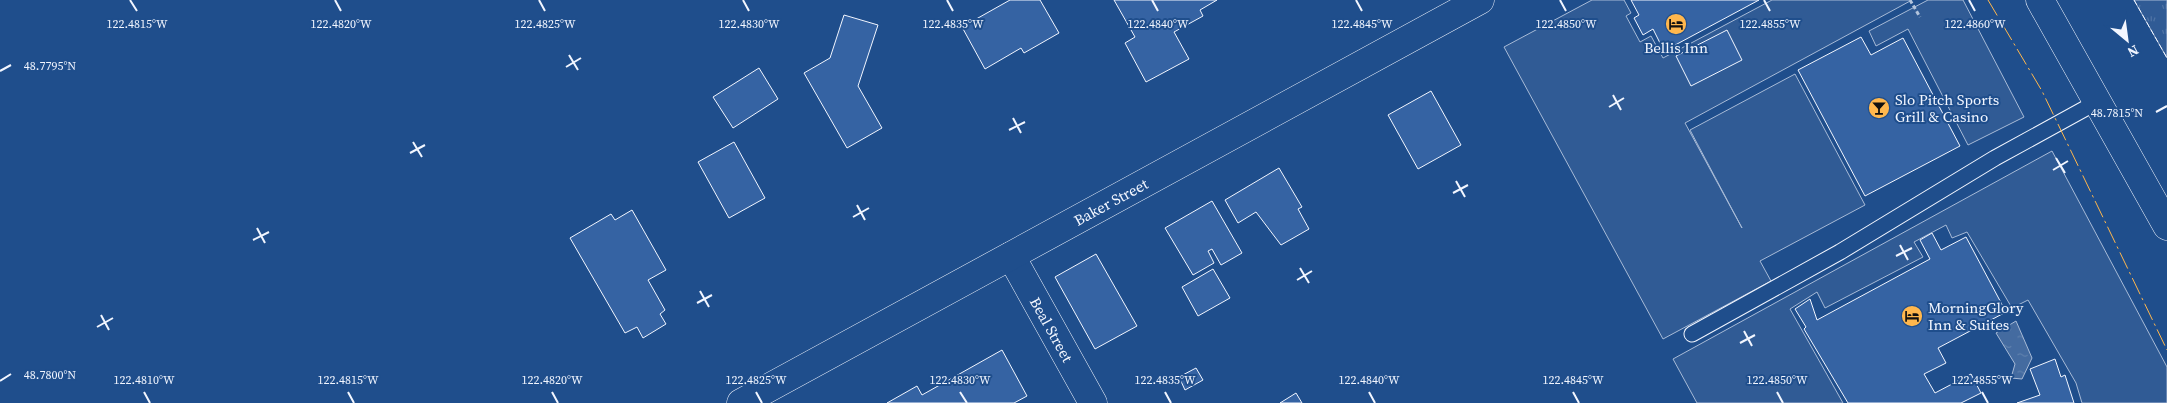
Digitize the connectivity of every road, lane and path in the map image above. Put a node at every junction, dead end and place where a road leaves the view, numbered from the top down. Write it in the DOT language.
graph roads {
  1 [pos="1480,0"];
  2 [pos="1910,0"];
  3 [pos="2040,0"];
  4 [pos="1920,17"];
  5 [pos="2097,102"];
  6 [pos="2167,226"];
  7 [pos="1011,256"];
  8 [pos="1692,334"];
  9 [pos="742,403"];
  10 [pos="1093,403"];
  1 -- 7 [label="street, Baker Street"];
  2 -- 4 [label="path"];
  3 -- 5 [label="street"];
  5 -- 6 [label="street"];
  5 -- 8 [label="lane"];
  7 -- 9 [label="street, Baker Street"];
  7 -- 10 [label="street, Beal Street"];
}
